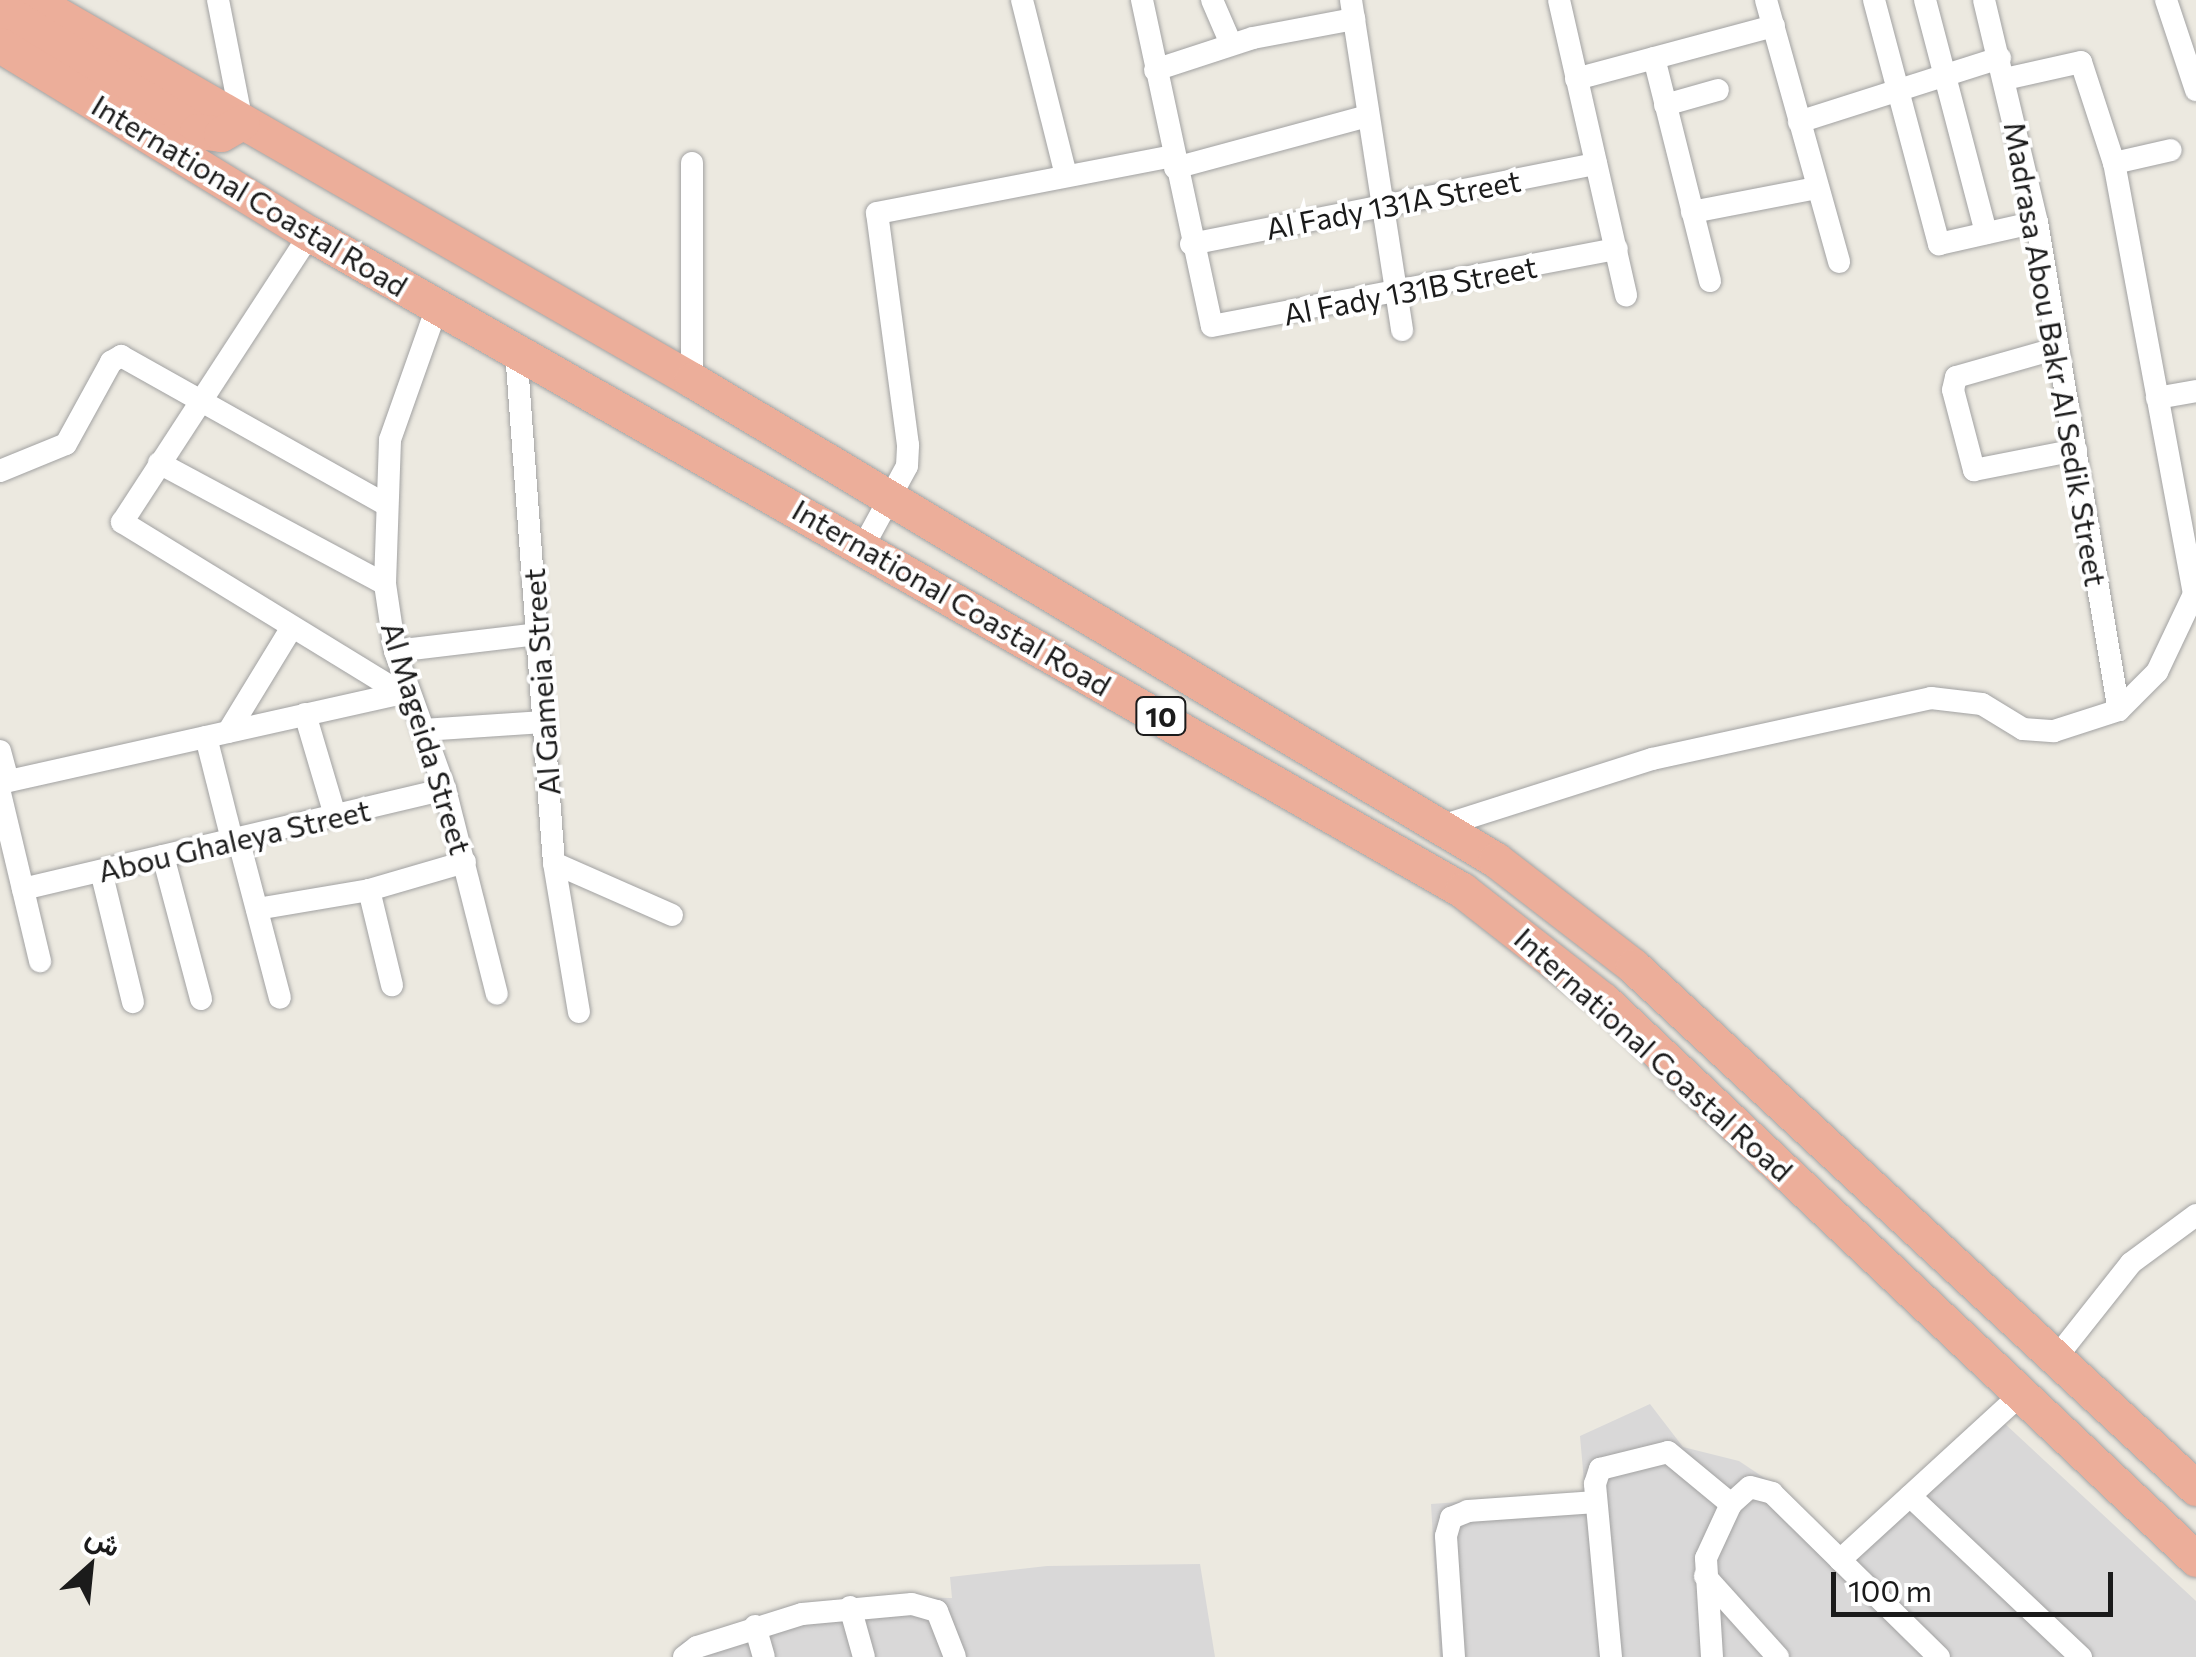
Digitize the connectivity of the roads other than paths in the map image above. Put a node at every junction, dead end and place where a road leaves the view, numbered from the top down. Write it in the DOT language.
graph roads {
  1 [pos="218,0"];
  2 [pos="1022,0"];
  3 [pos="1142,0"];
  4 [pos="1212,0"];
  5 [pos="1560,0"];
  6 [pos="1766,0"];
  7 [pos="1874,0"];
  8 [pos="1925,0"];
  9 [pos="1984,0"];
  10 [pos="2166,0"];
  11 [pos="47,4"];
  12 [pos="0,8"];
  13 [pos="1352,9"];
  14 [pos="1774,26"];
  15 [pos="0,44"];
  16 [pos="1231,44"];
  17 [pos="1654,58"];
  18 [pos="2003,69"];
  19 [pos="1155,70"];
  20 [pos="1947,74"];
  21 [pos="1576,79"];
  22 [pos="1900,88"];
  23 [pos="1718,90"];
  24 [pos="2196,90"];
  25 [pos="1665,106"];
  26 [pos="1368,116"];
  27 [pos="242,122"];
  28 [pos="1799,122"];
  29 [pos="2172,150"];
  30 [pos="692,162"];
  31 [pos="1174,162"];
  32 [pos="2114,163"];
  33 [pos="1596,164"];
  34 [pos="1066,175"];
  35 [pos="1817,188"];
  36 [pos="1380,206"];
  37 [pos="1692,212"];
  38 [pos="2036,222"];
  39 [pos="1986,233"];
  40 [pos="310,234"];
  41 [pos="1191,244"];
  42 [pos="1618,250"];
  43 [pos="1839,262"];
  44 [pos="1710,281"];
  45 [pos="1397,294"];
  46 [pos="1626,295"];
  47 [pos="436,306"];
  48 [pos="1402,330"];
  49 [pos="2058,348"];
  50 [pos="516,351"];
  51 [pos="692,380"];
  52 [pos="2196,391"];
  53 [pos="2157,398"];
  54 [pos="200,400"];
  55 [pos="2076,450"];
  56 [pos="159,463"];
  57 [pos="0,471"];
  58 [pos="2196,471"];
  59 [pos="2171,476"];
  60 [pos="890,499"];
  61 [pos="386,505"];
  62 [pos="863,546"];
  63 [pos="2191,550"];
  64 [pos="385,584"];
  65 [pos="2194,594"];
  66 [pos="292,627"];
  67 [pos="537,634"];
  68 [pos="395,651"];
  69 [pos="405,692"];
  70 [pos="2119,710"];
  71 [pos="305,714"];
  72 [pos="544,722"];
  73 [pos="423,730"];
  74 [pos="217,734"];
  75 [pos="0,751"];
  76 [pos="3,786"];
  77 [pos="444,790"];
  78 [pos="334,816"];
  79 [pos="1446,826"];
  80 [pos="235,839"];
  81 [pos="163,856"];
  82 [pos="464,862"];
  83 [pos="554,863"];
  84 [pos="102,871"];
  85 [pos="23,890"];
  86 [pos="370,890"];
  87 [pos="256,909"];
  88 [pos="672,914"];
  89 [pos="40,961"];
  90 [pos="392,985"];
  91 [pos="498,994"];
  92 [pos="201,998"];
  93 [pos="280,998"];
  94 [pos="133,1002"];
  95 [pos="579,1012"];
  96 [pos="2196,1215"];
  97 [pos="2056,1358"];
  98 [pos="2021,1394"];
  99 [pos="2196,1488"];
  100 [pos="1910,1496"];
  101 [pos="1596,1502"];
  102 [pos="1732,1504"];
  103 [pos="2196,1558"];
  104 [pos="1840,1560"];
  105 [pos="1705,1576"];
  106 [pos="850,1607"];
  107 [pos="755,1626"];
  108 [pos="1606,1656"];
  109 [pos="684,1657"];
  110 [pos="764,1657"];
  111 [pos="864,1657"];
  112 [pos="955,1657"];
  113 [pos="1454,1657"];
  114 [pos="1712,1657"];
  115 [pos="1778,1657"];
  116 [pos="1939,1657"];
  117 [pos="2081,1657"];
  1 -- 27 [label="street"];
  2 -- 34 [label="street"];
  3 -- 19 [label="street"];
  4 -- 16 [label="street"];
  5 -- 21 [label="street"];
  6 -- 14 [label="street"];
  7 -- 22 [label="street"];
  8 -- 20 [label="street"];
  9 -- 18 [label="street, Madrasa Abou Bakr Al Sedik Street"];
  10 -- 24 [label="street"];
  11 -- 27 [label="highway, International Coastal Road / 10"];
  12 -- 27 [label="highway"];
  13 -- 16 [label="street"];
  13 -- 26 [label="street"];
  14 -- 17 [label="street"];
  14 -- 28 [label="street"];
  15 -- 40 [label="highway, International Coastal Road / 10"];
  16 -- 19 [label="street"];
  17 -- 21 [label="street"];
  17 -- 25 [label="street"];
  18 -- 20 [label="street"];
  18 -- 32 [label="street"];
  18 -- 38 [label="street, Madrasa Abou Bakr Al Sedik Street"];
  19 -- 31 [label="street"];
  20 -- 22 [label="street"];
  20 -- 39 [label="street"];
  21 -- 33 [label="street"];
  22 -- 28 [label="street"];
  22 -- 39 [label="street"];
  23 -- 25 [label="street"];
  25 -- 37 [label="street"];
  26 -- 31 [label="street"];
  26 -- 36 [label="street"];
  27 -- 51 [label="highway, International Coastal Road / 10"];
  28 -- 35 [label="street"];
  29 -- 32 [label="street"];
  30 -- 51 [label="street"];
  31 -- 34 [label="street"];
  31 -- 41 [label="street"];
  32 -- 53 [label="street"];
  33 -- 36 [label="street, Al Fady 131A Street"];
  33 -- 42 [label="street"];
  34 -- 60 [label="street"];
  35 -- 37 [label="street"];
  35 -- 43 [label="street"];
  36 -- 41 [label="street, Al Fady 131A Street"];
  36 -- 45 [label="street"];
  37 -- 44 [label="street"];
  38 -- 39 [label="street"];
  38 -- 49 [label="street, Madrasa Abou Bakr Al Sedik Street"];
  40 -- 47 [label="highway, International Coastal Road / 10"];
  40 -- 54 [label="street"];
  41 -- 45 [label="street, Al Fady 131B Street"];
  42 -- 45 [label="street, Al Fady 131B Street"];
  42 -- 46 [label="street"];
  45 -- 48 [label="street"];
  47 -- 50 [label="highway, International Coastal Road / 10"];
  47 -- 61 [label="street, Al Mageida Street"];
  49 -- 55 [label="street, Madrasa Abou Bakr Al Sedik Street"];
  49 -- 55 [label="street"];
  50 -- 62 [label="highway, International Coastal Road / 10"];
  50 -- 67 [label="street, Al Gameia Street"];
  51 -- 60 [label="highway, International Coastal Road / 10"];
  52 -- 53 [label="street"];
  53 -- 59 [label="street"];
  54 -- 56 [label="street"];
  54 -- 57 [label="street"];
  54 -- 61 [label="street"];
  55 -- 70 [label="street, Madrasa Abou Bakr Al Sedik Street"];
  56 -- 64 [label="street"];
  56 -- 66 [label="street"];
  58 -- 59 [label="street"];
  59 -- 63 [label="street"];
  60 -- 62 [label="street"];
  60 -- 79 [label="highway, International Coastal Road / 10"];
  61 -- 64 [label="street, Al Mageida Street"];
  62 -- 98 [label="highway, International Coastal Road / 10"];
  63 -- 65 [label="street"];
  64 -- 68 [label="street, Al Mageida Street"];
  65 -- 70 [label="street"];
  66 -- 69 [label="street"];
  66 -- 74 [label="street"];
  67 -- 68 [label="street"];
  67 -- 72 [label="street, Al Gameia Street"];
  68 -- 69 [label="street, Al Mageida Street"];
  69 -- 71 [label="street"];
  69 -- 73 [label="street, Al Mageida Street"];
  70 -- 79 [label="street"];
  71 -- 74 [label="street"];
  71 -- 78 [label="street"];
  72 -- 73 [label="street"];
  72 -- 83 [label="street, Al Gameia Street"];
  73 -- 77 [label="street, Al Mageida Street"];
  74 -- 76 [label="street"];
  74 -- 80 [label="street"];
  75 -- 76 [label="street"];
  76 -- 85 [label="street"];
  77 -- 78 [label="street, Abou Ghaleya Street"];
  77 -- 82 [label="street, Al Mageida Street"];
  78 -- 80 [label="street, Abou Ghaleya Street"];
  79 -- 97 [label="highway, International Coastal Road / 10"];
  80 -- 81 [label="street, Abou Ghaleya Street"];
  80 -- 87 [label="street"];
  81 -- 84 [label="street, Abou Ghaleya Street"];
  81 -- 92 [label="street"];
  82 -- 86 [label="street"];
  82 -- 91 [label="street, Al Mageida Street"];
  83 -- 88 [label="street"];
  83 -- 95 [label="street, Al Gameia Street"];
  84 -- 85 [label="street, Abou Ghaleya Street"];
  84 -- 94 [label="street"];
  85 -- 89 [label="street"];
  86 -- 87 [label="street"];
  86 -- 90 [label="street"];
  87 -- 93 [label="street"];
  96 -- 97 [label="street"];
  97 -- 99 [label="highway, International Coastal Road / 10"];
  98 -- 100 [label="street"];
  98 -- 103 [label="highway, International Coastal Road / 10"];
  100 -- 104 [label="street"];
  100 -- 117 [label="street"];
  101 -- 102 [label="street"];
  101 -- 108 [label="street"];
  101 -- 113 [label="street"];
  102 -- 104 [label="street"];
  102 -- 105 [label="street"];
  104 -- 116 [label="street"];
  105 -- 114 [label="street"];
  105 -- 115 [label="street"];
  106 -- 107 [label="street"];
  106 -- 111 [label="street"];
  106 -- 112 [label="street"];
  107 -- 109 [label="street"];
  107 -- 110 [label="street"];
}
